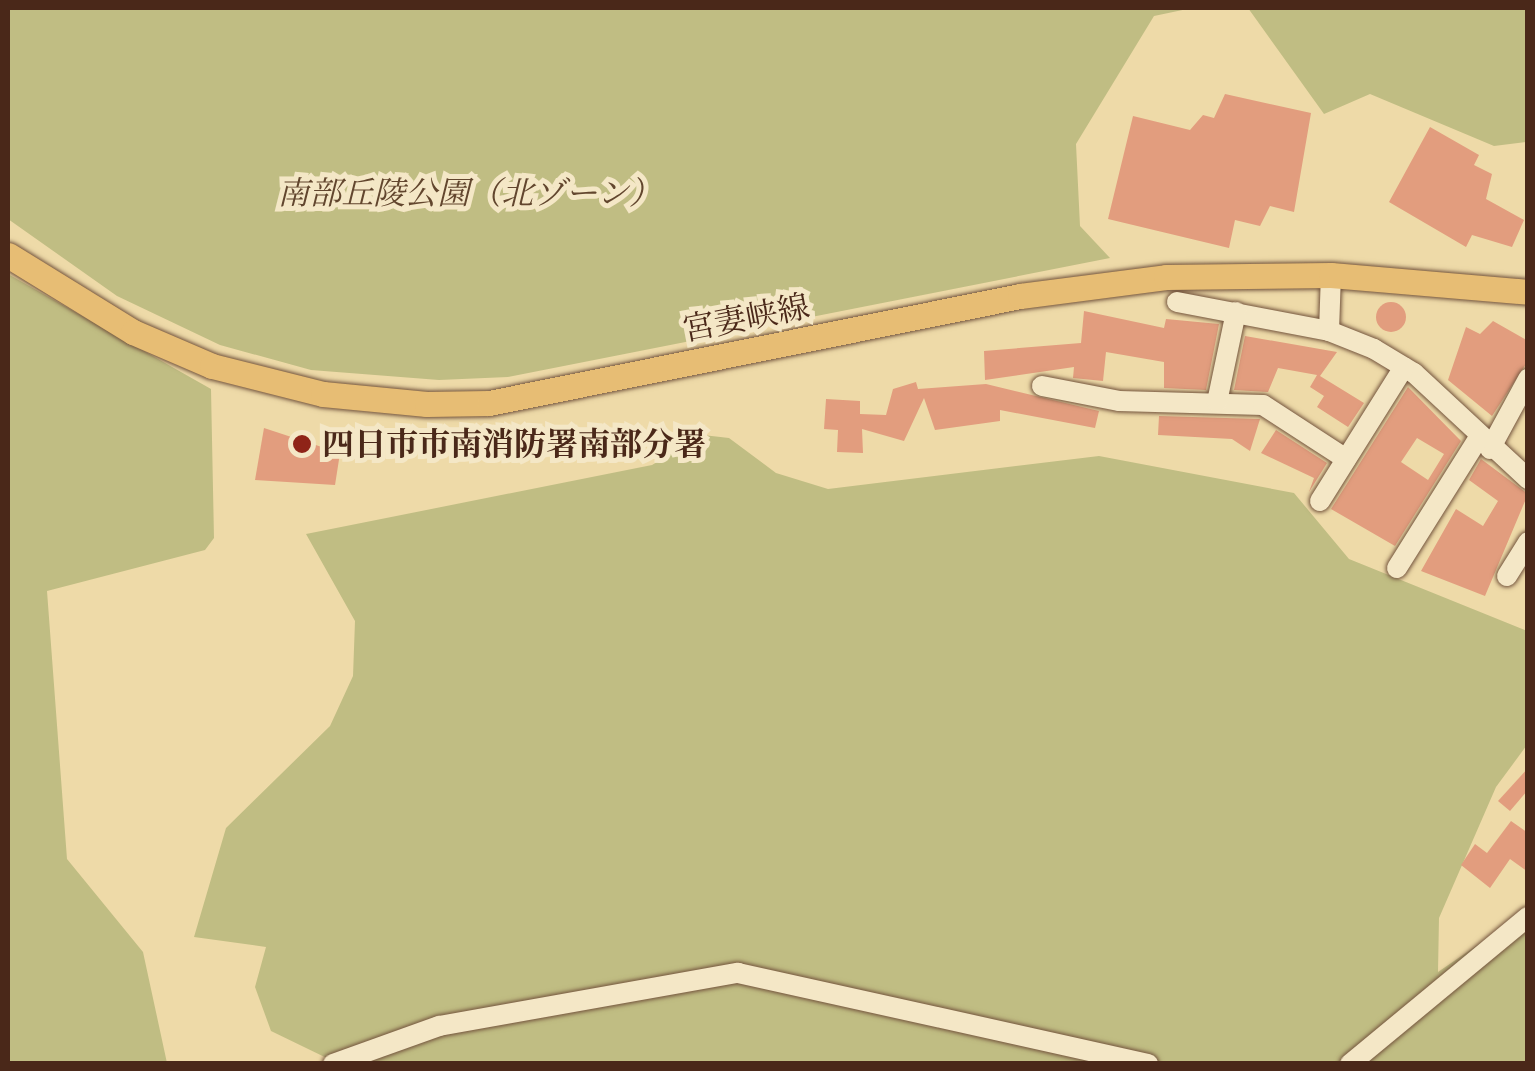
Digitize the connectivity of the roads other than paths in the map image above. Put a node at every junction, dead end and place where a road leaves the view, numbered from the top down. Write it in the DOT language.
graph roads {
  1 [pos="8,255"];
  2 [pos="1331,275"];
  3 [pos="1528,292"];
  4 [pos="1177,302"];
  5 [pos="1236,312"];
  6 [pos="1329,331"];
  7 [pos="1404,367"];
  8 [pos="1528,378"];
  9 [pos="1042,386"];
  10 [pos="1217,402"];
  11 [pos="1484,444"];
  12 [pos="1346,459"];
  13 [pos="1528,479"];
  14 [pos="1320,501"];
  15 [pos="1528,542"];
  16 [pos="1397,568"];
  17 [pos="1508,576"];
  18 [pos="1528,917"];
  19 [pos="333,1064"];
  20 [pos="1148,1064"];
  21 [pos="1350,1064"];
  1 -- 2 [label="main road, 宮妻峡線"];
  2 -- 3 [label="main road, 宮妻峡線"];
  2 -- 6 [label="street"];
  4 -- 5 [label="street"];
  5 -- 6 [label="street"];
  5 -- 10 [label="street"];
  6 -- 7 [label="street"];
  7 -- 11 [label="street"];
  7 -- 12 [label="street"];
  8 -- 11 [label="street"];
  9 -- 10 [label="street"];
  10 -- 12 [label="street"];
  11 -- 13 [label="street"];
  11 -- 16 [label="street"];
  12 -- 14 [label="street"];
  15 -- 17 [label="street"];
  18 -- 21 [label="street"];
  19 -- 20 [label="street"];
}
